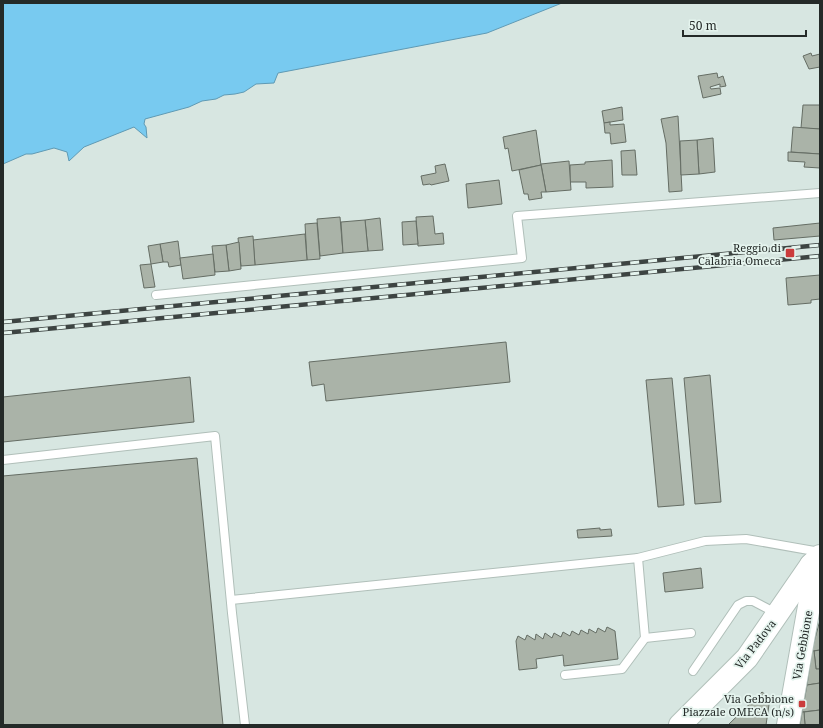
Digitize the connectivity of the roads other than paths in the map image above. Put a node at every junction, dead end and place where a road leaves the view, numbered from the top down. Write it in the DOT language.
graph roads {
  1 [pos="820,193"];
  2 [pos="156,295"];
  3 [pos="3,460"];
  4 [pos="638,558"];
  5 [pos="817,558"];
  6 [pos="231,600"];
  7 [pos="779,614"];
  8 [pos="691,633"];
  9 [pos="645,638"];
  10 [pos="693,671"];
  11 [pos="565,675"];
  12 [pos="245,725"];
  13 [pos="680,725"];
  14 [pos="788,725"];
  1 -- 2 [label="lane"];
  3 -- 6 [label="lane"];
  4 -- 5 [label="lane"];
  4 -- 6 [label="lane"];
  4 -- 9 [label="lane"];
  5 -- 7 [label="street, Via Padova"];
  5 -- 14 [label="street, Via Gebbione"];
  6 -- 12 [label="lane"];
  7 -- 10 [label="lane"];
  7 -- 13 [label="street, Via Padova"];
  8 -- 9 [label="lane"];
  9 -- 11 [label="lane"];
}
